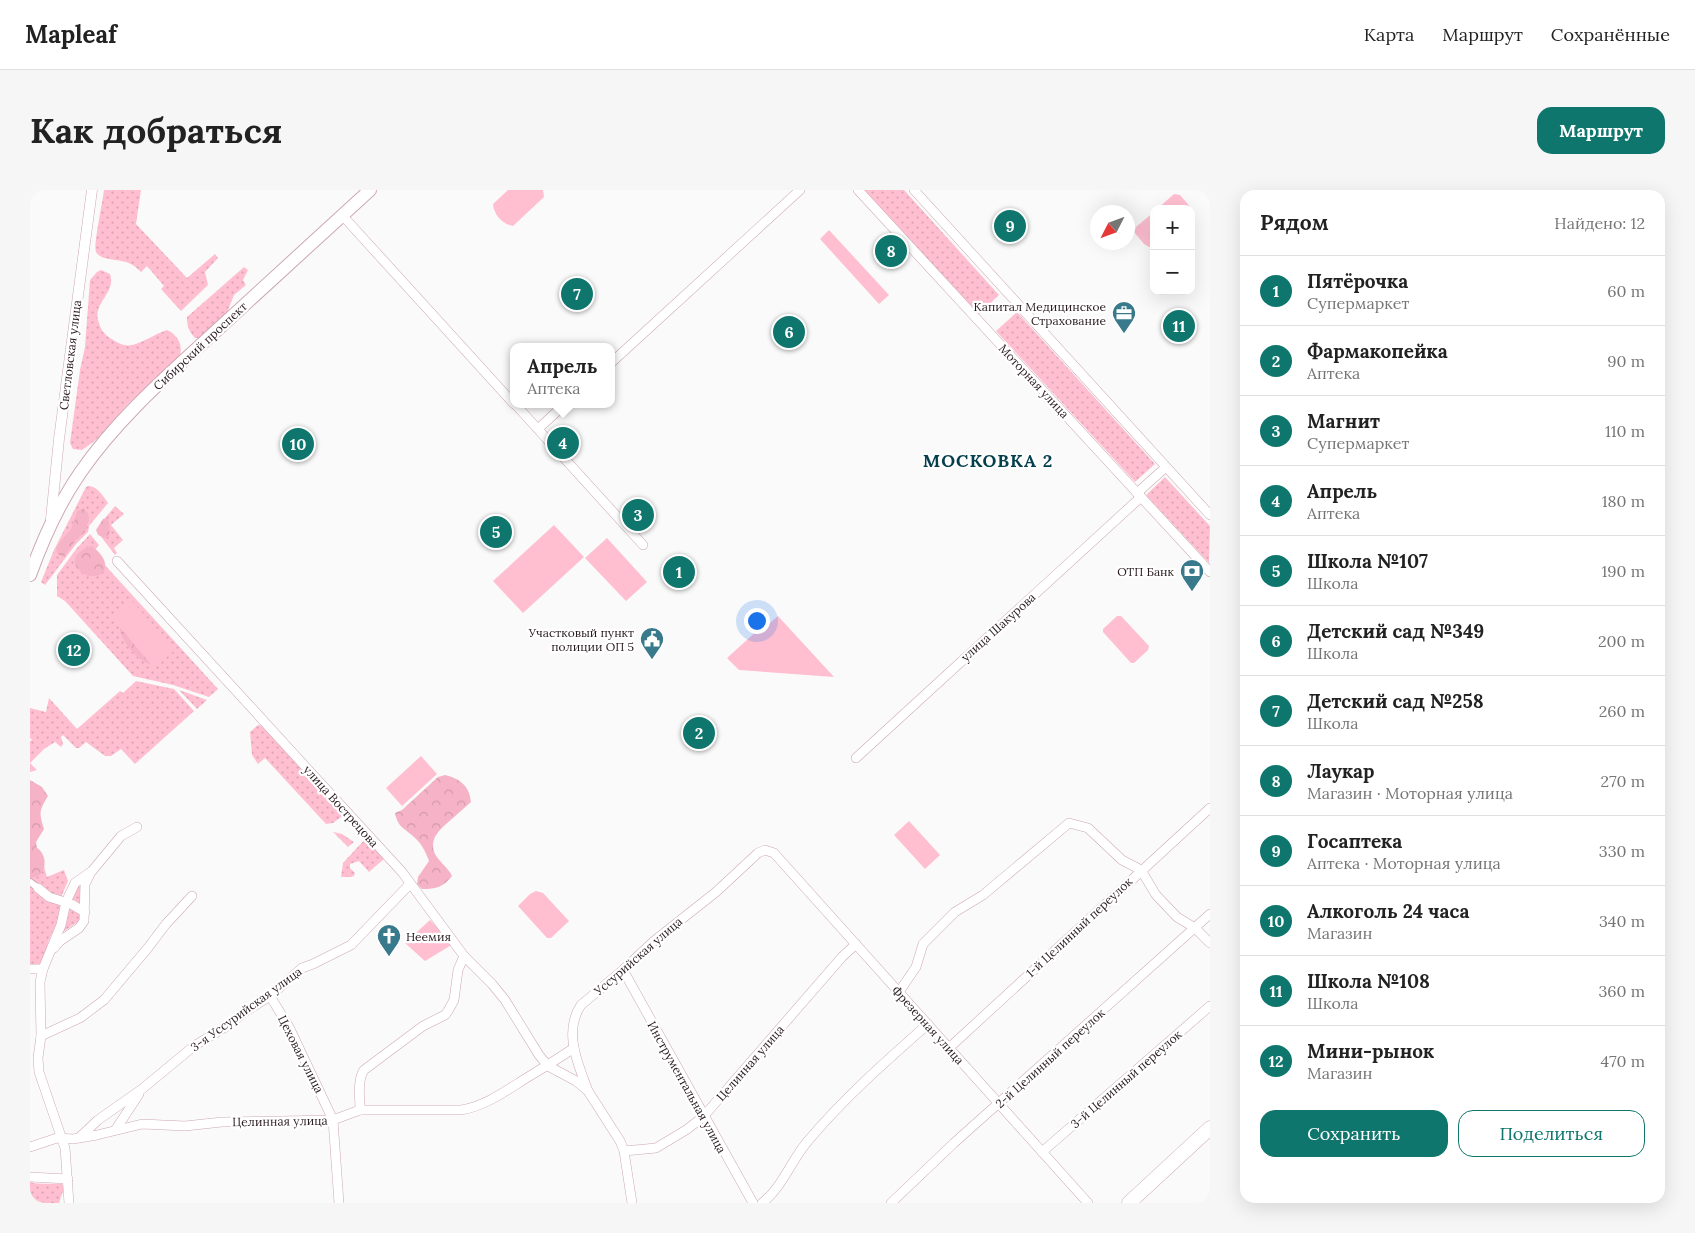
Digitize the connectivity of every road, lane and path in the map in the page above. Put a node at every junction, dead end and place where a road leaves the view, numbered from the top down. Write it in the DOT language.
graph roads {
  1 [pos="92,190"];
  2 [pos="370,190"];
  3 [pos="800,190"];
  4 [pos="858,190"];
  5 [pos="914,190"];
  6 [pos="342,215"];
  7 [pos="615,359"];
  8 [pos="510,400"];
  9 [pos="518,408"];
  10 [pos="561,408"];
  11 [pos="538,429"];
  12 [pos="1166,466"];
  13 [pos="1139,495"];
  14 [pos="1210,515"];
  15 [pos="51,520"];
  16 [pos="643,545"];
  17 [pos="117,561"];
  18 [pos="1210,572"];
  19 [pos="30,575"];
  20 [pos="856,758"];
  21 [pos="1210,808"];
  22 [pos="137,827"];
  23 [pos="765,850"];
  24 [pos="1142,870"];
  25 [pos="92,871"];
  26 [pos="30,882"];
  27 [pos="410,884"];
  28 [pos="38,888"];
  29 [pos="192,896"];
  30 [pos="66,902"];
  31 [pos="85,912"];
  32 [pos="1210,914"];
  33 [pos="1195,928"];
  34 [pos="1210,943"];
  35 [pos="856,944"];
  36 [pos="48,954"];
  37 [pos="464,956"];
  38 [pos="30,969"];
  39 [pos="43,969"];
  40 [pos="623,970"];
  41 [pos="899,992"];
  42 [pos="270,996"];
  43 [pos="1210,1006"];
  44 [pos="928,1024"];
  45 [pos="41,1036"];
  46 [pos="35,1046"];
  47 [pos="574,1048"];
  48 [pos="949,1048"];
  49 [pos="548,1066"];
  50 [pos="142,1089"];
  51 [pos="588,1091"];
  52 [pos="999,1104"];
  53 [pos="360,1110"];
  54 [pos="703,1116"];
  55 [pos="333,1120"];
  56 [pos="1210,1128"];
  57 [pos="116,1129"];
  58 [pos="81,1136"];
  59 [pos="62,1139"];
  60 [pos="30,1147"];
  61 [pos="624,1151"];
  62 [pos="1042,1152"];
  63 [pos="30,1177"];
  64 [pos="68,1179"];
  65 [pos="69,1203"];
  66 [pos="339,1203"];
  67 [pos="632,1203"];
  68 [pos="753,1203"];
  69 [pos="762,1203"];
  70 [pos="891,1203"];
  71 [pos="1088,1203"];
  72 [pos="1129,1203"];
  1 -- 15 [label="street, Светловская улица"];
  2 -- 6 [label="main road, Сибирский проспект"];
  3 -- 7 [label="street"];
  4 -- 13 [label="street, Моторная улица"];
  5 -- 12 [label="street"];
  6 -- 8 [label="street"];
  6 -- 15 [label="main road, Сибирский проспект"];
  9 -- 11 [label="street"];
  10 -- 11 [label="street"];
  11 -- 16 [label="street"];
  12 -- 13 [label="street, улица Шакурова"];
  12 -- 14 [label="street"];
  13 -- 18 [label="street, Моторная улица"];
  13 -- 20 [label="street, улица Шакурова"];
  15 -- 19 [label="main road, Сибирский проспект"];
  17 -- 27 [label="street, улица Вострецова"];
  21 -- 24 [label="street, 1-й Целинный переулок"];
  22 -- 25 [label="street"];
  23 -- 35 [label="street, Фрезерная улица"];
  23 -- 40 [label="street, Уссурийская улица"];
  24 -- 33 [label="street"];
  24 -- 41 [label="street"];
  24 -- 48 [label="street, 1-й Целинный переулок"];
  25 -- 30 [label="street"];
  25 -- 31 [label="street"];
  26 -- 28 [label="street"];
  27 -- 37 [label="street, улица Вострецова"];
  27 -- 42 [label="street, 3-я Уссурийская улица"];
  28 -- 30 [label="street"];
  29 -- 45 [label="street"];
  30 -- 31 [label="street"];
  30 -- 36 [label="street"];
  31 -- 36 [label="street"];
  32 -- 33 [label="street, 2-й Целинный переулок"];
  33 -- 34 [label="street"];
  33 -- 52 [label="street, 2-й Целинный переулок"];
  35 -- 41 [label="street, Фрезерная улица"];
  35 -- 54 [label="street, Целинная улица"];
  36 -- 39 [label="street"];
  37 -- 49 [label="street, улица Вострецова"];
  37 -- 53 [label="street"];
  38 -- 39 [label="street"];
  39 -- 45 [label="street"];
  40 -- 47 [label="street, Уссурийская улица"];
  40 -- 54 [label="street, Инструментальная улица"];
  41 -- 44 [label="street, Фрезерная улица"];
  42 -- 50 [label="street, 3-я Уссурийская улица"];
  42 -- 55 [label="street, Цеховая улица"];
  43 -- 62 [label="street, 3-й Целинный переулок"];
  44 -- 48 [label="street, Фрезерная улица"];
  44 -- 69 [label="street"];
  45 -- 46 [label="street"];
  46 -- 59 [label="street"];
  47 -- 49 [label="street, Целинная улица"];
  47 -- 51 [label="street, Уссурийская улица"];
  48 -- 52 [label="street, Фрезерная улица"];
  49 -- 51 [label="street"];
  49 -- 53 [label="street, Целинная улица"];
  50 -- 57 [label="street"];
  50 -- 58 [label="street, 3-я Уссурийская улица"];
  51 -- 61 [label="street"];
  52 -- 62 [label="street, Фрезерная улица"];
  52 -- 70 [label="street, 2-й Целинный переулок"];
  53 -- 55 [label="street, Целинная улица"];
  54 -- 61 [label="street, Целинная улица"];
  54 -- 68 [label="street, Инструментальная улица"];
  55 -- 57 [label="street, Целинная улица"];
  55 -- 66 [label="street, Цеховая улица"];
  56 -- 72 [label="main road"];
  57 -- 58 [label="street, Целинная улица"];
  58 -- 59 [label="street, Целинная улица"];
  59 -- 60 [label="street, Целинная улица"];
  59 -- 64 [label="street"];
  61 -- 67 [label="street"];
  62 -- 71 [label="street, Фрезерная улица"];
  63 -- 64 [label="street"];
  64 -- 65 [label="street"];
}
